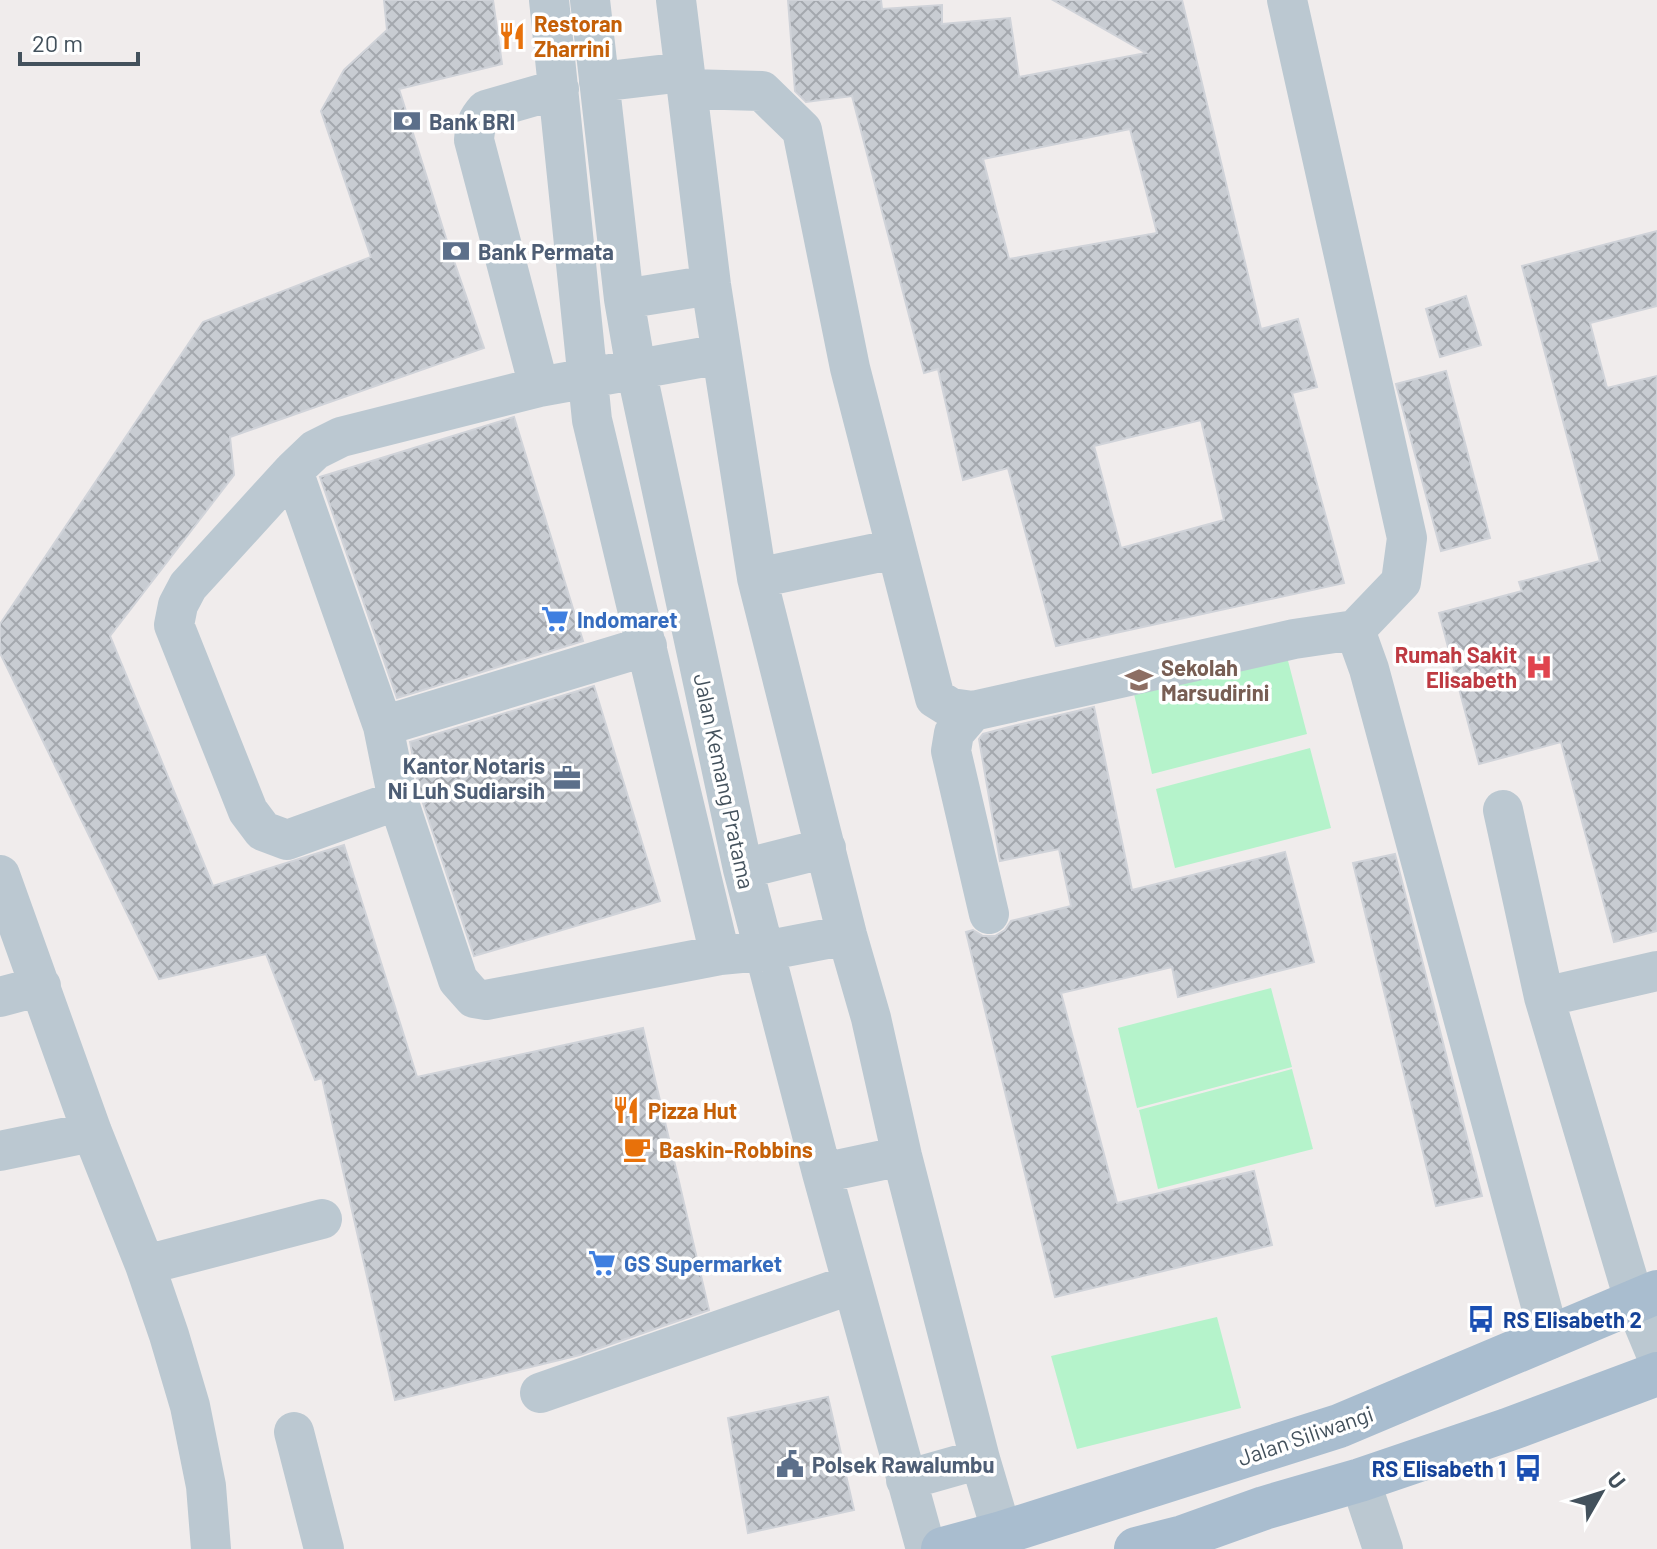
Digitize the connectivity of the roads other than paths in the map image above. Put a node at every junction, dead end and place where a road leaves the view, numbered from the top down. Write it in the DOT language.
graph roads {
  1 [pos="549,0"];
  2 [pos="590,0"];
  3 [pos="676,0"];
  4 [pos="1287,0"];
  5 [pos="686,81"];
  6 [pos="599,82"];
  7 [pos="559,89"];
  8 [pos="711,285"];
  9 [pos="624,299"];
  10 [pos="721,354"];
  11 [pos="636,369"];
  12 [pos="587,378"];
  13 [pos="539,387"];
  14 [pos="293,471"];
  15 [pos="895,549"];
  16 [pos="757,578"];
  17 [pos="1355,630"];
  18 [pos="647,646"];
  19 [pos="973,711"];
  20 [pos="383,726"];
  21 [pos="398,800"];
  22 [pos="1503,810"];
  23 [pos="826,848"];
  24 [pos="743,869"];
  25 [pos="0,875"];
  26 [pos="989,914"];
  27 [pos="847,935"];
  28 [pos="764,951"];
  29 [pos="720,955"];
  30 [pos="1657,971"];
  31 [pos="41,986"];
  32 [pos="0,997"];
  33 [pos="1544,997"];
  34 [pos="92,1132"];
  35 [pos="0,1151"];
  36 [pos="902,1156"];
  37 [pos="822,1173"];
  38 [pos="322,1219"];
  39 [pos="145,1265"];
  40 [pos="852,1284"];
  41 [pos="1646,1297"];
  42 [pos="1550,1339"];
  43 [pos="1657,1356"];
  44 [pos="1657,1374"];
  45 [pos="540,1393"];
  46 [pos="294,1432"];
  47 [pos="980,1459"];
  48 [pos="906,1480"];
  49 [pos="1360,1480"];
  50 [pos="1000,1541"];
  51 [pos="211,1549"];
  52 [pos="324,1549"];
  53 [pos="926,1549"];
  54 [pos="943,1549"];
  55 [pos="1136,1549"];
  56 [pos="1383,1549"];
  1 -- 7 [label="street"];
  2 -- 6 [label="street, Jalan Kemang Pratama"];
  3 -- 5 [label="street"];
  4 -- 17 [label="street"];
  5 -- 6 [label="street"];
  5 -- 8 [label="street"];
  5 -- 15 [label="street"];
  6 -- 9 [label="street, Jalan Kemang Pratama"];
  7 -- 12 [label="street"];
  7 -- 13 [label="street"];
  8 -- 9 [label="street"];
  8 -- 10 [label="street"];
  9 -- 11 [label="street, Jalan Kemang Pratama"];
  10 -- 11 [label="street"];
  10 -- 16 [label="street"];
  11 -- 12 [label="street"];
  11 -- 24 [label="street, Jalan Kemang Pratama"];
  12 -- 13 [label="street"];
  12 -- 18 [label="street"];
  13 -- 14 [label="street"];
  14 -- 20 [label="street"];
  14 -- 21 [label="street"];
  15 -- 16 [label="street"];
  15 -- 19 [label="street"];
  16 -- 23 [label="street"];
  17 -- 19 [label="street"];
  17 -- 42 [label="street"];
  18 -- 20 [label="street"];
  18 -- 29 [label="street"];
  19 -- 26 [label="street"];
  20 -- 21 [label="street"];
  21 -- 29 [label="street"];
  22 -- 33 [label="street"];
  23 -- 24 [label="street"];
  23 -- 27 [label="street"];
  24 -- 28 [label="street, Jalan Kemang Pratama"];
  25 -- 31 [label="street"];
  27 -- 28 [label="street"];
  27 -- 36 [label="street"];
  28 -- 29 [label="street"];
  28 -- 37 [label="street, Jalan Kemang Pratama"];
  30 -- 33 [label="street"];
  31 -- 32 [label="street"];
  31 -- 34 [label="street"];
  33 -- 41 [label="street"];
  34 -- 35 [label="street"];
  34 -- 39 [label="street"];
  36 -- 37 [label="street"];
  36 -- 47 [label="street"];
  37 -- 40 [label="street, Jalan Kemang Pratama"];
  38 -- 39 [label="street"];
  39 -- 51 [label="street"];
  40 -- 45 [label="street"];
  40 -- 48 [label="street, Jalan Kemang Pratama"];
  41 -- 42 [label="main road, Jalan Siliwangi"];
  41 -- 43 [label="street"];
  42 -- 50 [label="main road, Jalan Siliwangi"];
  44 -- 49 [label="main road"];
  46 -- 52 [label="street"];
  47 -- 48 [label="street"];
  47 -- 50 [label="street"];
  48 -- 53 [label="street, Jalan Kemang Pratama"];
  49 -- 55 [label="main road"];
  49 -- 56 [label="street"];
  50 -- 54 [label="main road, Jalan Siliwangi"];
}
